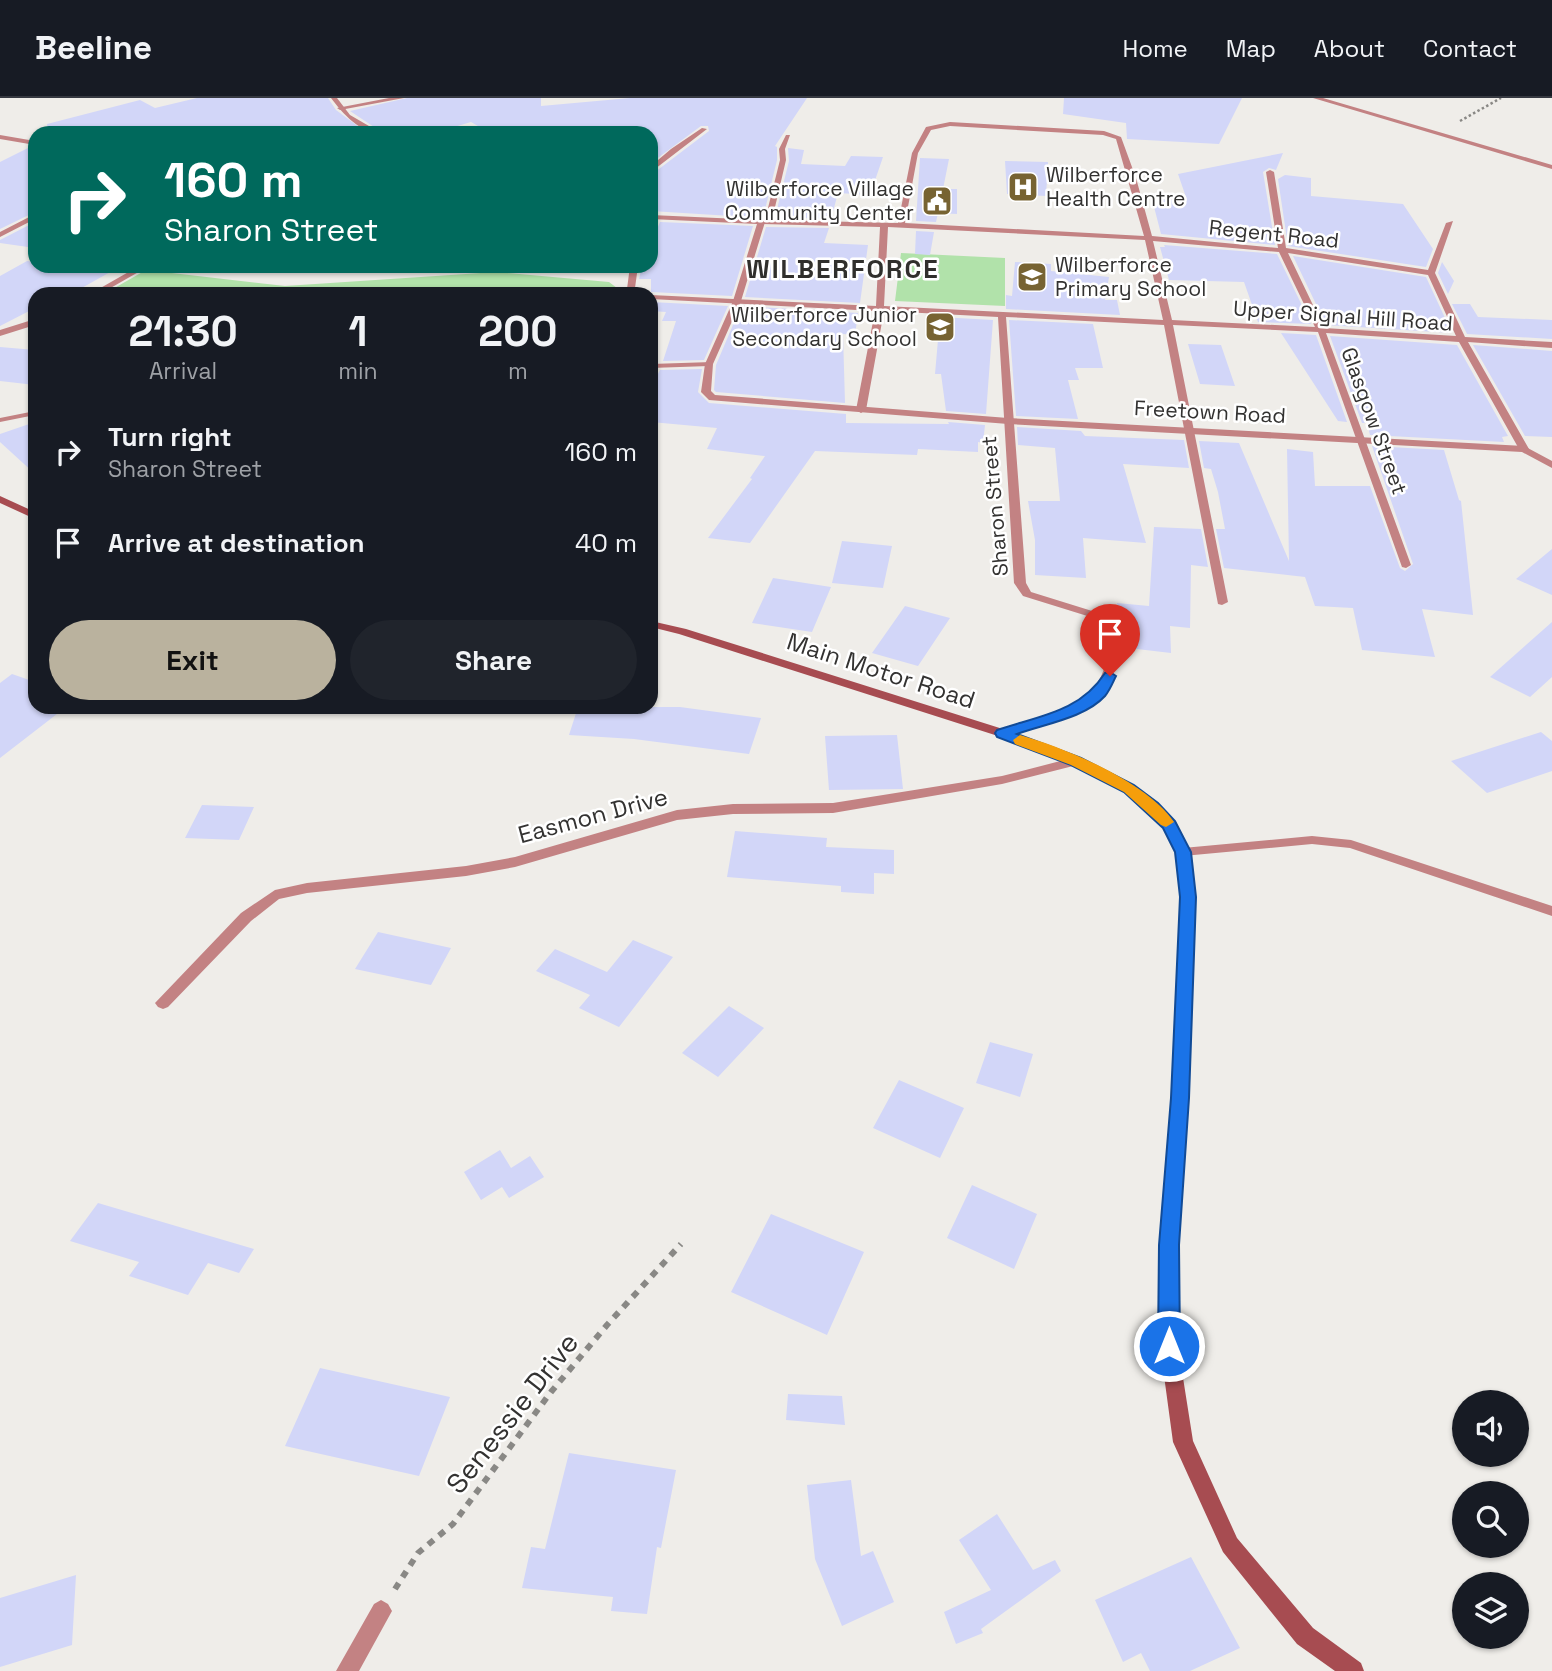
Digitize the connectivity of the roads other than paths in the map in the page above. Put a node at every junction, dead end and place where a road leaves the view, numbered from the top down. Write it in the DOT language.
graph roads {
  1 [pos="334,98"];
  2 [pos="401,98"];
  3 [pos="1316,98"];
  4 [pos="340,108"];
  5 [pos="365,126"];
  6 [pos="704,129"];
  7 [pos="788,136"];
  8 [pos="0,137"];
  9 [pos="28,142"];
  10 [pos="658,165"];
  11 [pos="1552,167"];
  12 [pos="1270,172"];
  13 [pos="658,217"];
  14 [pos="28,220"];
  15 [pos="765,222"];
  16 [pos="884,223"];
  17 [pos="1450,223"];
  18 [pos="901,224"];
  19 [pos="0,235"];
  20 [pos="1149,239"];
  21 [pos="1282,250"];
  22 [pos="1432,272"];
  23 [pos="132,273"];
  24 [pos="107,287"];
  25 [pos="658,297"];
  26 [pos="737,301"];
  27 [pos="880,308"];
  28 [pos="1002,314"];
  29 [pos="1168,323"];
  30 [pos="28,324"];
  31 [pos="1321,330"];
  32 [pos="0,333"];
  33 [pos="1463,341"];
  34 [pos="1552,345"];
  35 [pos="709,364"];
  36 [pos="658,366"];
  37 [pos="861,410"];
  38 [pos="28,415"];
  39 [pos="0,419"];
  40 [pos="1007,421"];
  41 [pos="1191,430"];
  42 [pos="1361,440"];
  43 [pos="1524,449"];
  44 [pos="1552,465"];
  45 [pos="0,499"];
  46 [pos="28,513"];
  47 [pos="1406,565"];
  48 [pos="1223,602"];
  49 [pos="658,626"];
  50 [pos="1002,733"];
  51 [pos="1076,761"];
  52 [pos="1183,852"];
  53 [pos="1552,911"];
  54 [pos="163,1003"];
  55 [pos="381,1611"];
  56 [pos="347,1671"];
  57 [pos="1353,1671"];
  1 -- 4 [label="street"];
  2 -- 4 [label="street"];
  3 -- 11 [label="street"];
  4 -- 5 [label="street"];
  6 -- 10 [label="street"];
  7 -- 15 [label="street"];
  8 -- 9 [label="street"];
  12 -- 21 [label="street, Glasgow Street"];
  13 -- 15 [label="street, Regent Road"];
  14 -- 19 [label="street"];
  15 -- 16 [label="street, Regent Road"];
  15 -- 26 [label="street"];
  16 -- 18 [label="street, Regent Road"];
  16 -- 27 [label="street"];
  17 -- 22 [label="street"];
  18 -- 20 [label="street, Regent Road"];
  18 -- 20 [label="street"];
  20 -- 21 [label="street, Regent Road"];
  20 -- 29 [label="street"];
  21 -- 22 [label="street, Regent Road"];
  21 -- 31 [label="street, Glasgow Street"];
  22 -- 33 [label="street"];
  23 -- 24 [label="street"];
  25 -- 26 [label="street, Upper Signal Hill Road"];
  26 -- 27 [label="street, Upper Signal Hill Road"];
  26 -- 35 [label="street"];
  27 -- 28 [label="street, Upper Signal Hill Road"];
  27 -- 37 [label="street"];
  28 -- 29 [label="street, Upper Signal Hill Road"];
  28 -- 40 [label="street, Sharon Street"];
  29 -- 31 [label="street, Upper Signal Hill Road"];
  29 -- 41 [label="street"];
  30 -- 32 [label="street"];
  31 -- 33 [label="street, Upper Signal Hill Road"];
  31 -- 42 [label="street, Glasgow Street"];
  33 -- 34 [label="street, Upper Signal Hill Road"];
  33 -- 43 [label="street"];
  35 -- 36 [label="lane"];
  35 -- 37 [label="street, Freetown Road"];
  37 -- 40 [label="street, Freetown Road"];
  38 -- 39 [label="lane"];
  40 -- 41 [label="street, Freetown Road"];
  40 -- 50 [label="street, Sharon Street"];
  41 -- 42 [label="street, Freetown Road"];
  41 -- 48 [label="street"];
  42 -- 43 [label="street, Freetown Road"];
  42 -- 47 [label="street, Glasgow Street"];
  43 -- 44 [label="street, Freetown Road"];
  45 -- 46 [label="main road"];
  49 -- 50 [label="main road, Main Motor Road"];
  50 -- 51 [label="main road, Main Motor Road"];
  51 -- 52 [label="main road, Main Motor Road"];
  51 -- 54 [label="street, Easmon Drive"];
  52 -- 53 [label="lane"];
  52 -- 57 [label="main road, Main Motor Road"];
  55 -- 56 [label="street"];
}
